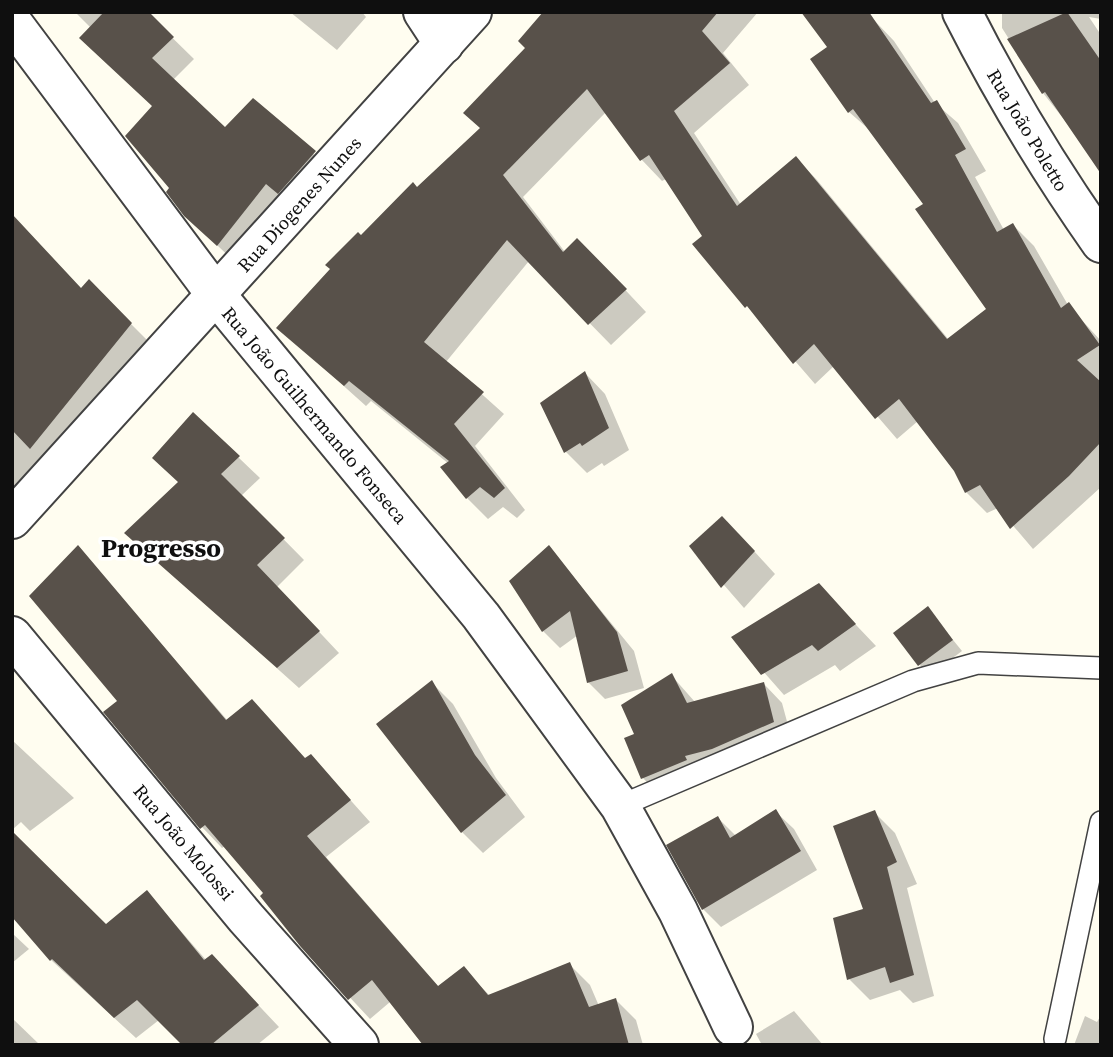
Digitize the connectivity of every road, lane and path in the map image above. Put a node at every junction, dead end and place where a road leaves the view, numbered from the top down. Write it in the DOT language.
graph roads {
  1 [pos="422,12"];
  2 [pos="472,12"];
  3 [pos="962,12"];
  4 [pos="12,22"];
  5 [pos="444,44"];
  6 [pos="1101,243"];
  7 [pos="217,296"];
  8 [pos="12,519"];
  9 [pos="12,636"];
  10 [pos="1101,668"];
  11 [pos="620,806"];
  12 [pos="1101,822"];
  13 [pos="733,1027"];
  14 [pos="1055,1039"];
  15 [pos="359,1045"];
  1 -- 5 [label="street"];
  2 -- 5 [label="street, Rua Diogenes Nunes"];
  3 -- 6 [label="street, Rua João Poletto"];
  4 -- 7 [label="street, Rua João Guilhermando Fonseca"];
  5 -- 7 [label="street, Rua Diogenes Nunes"];
  7 -- 8 [label="street, Rua Diogenes Nunes"];
  7 -- 11 [label="street, Rua João Guilhermando Fonseca"];
  9 -- 15 [label="street, Rua João Molossi"];
  10 -- 11 [label="lane"];
  11 -- 13 [label="street, Rua João Guilhermando Fonseca"];
  12 -- 14 [label="lane"];
}
